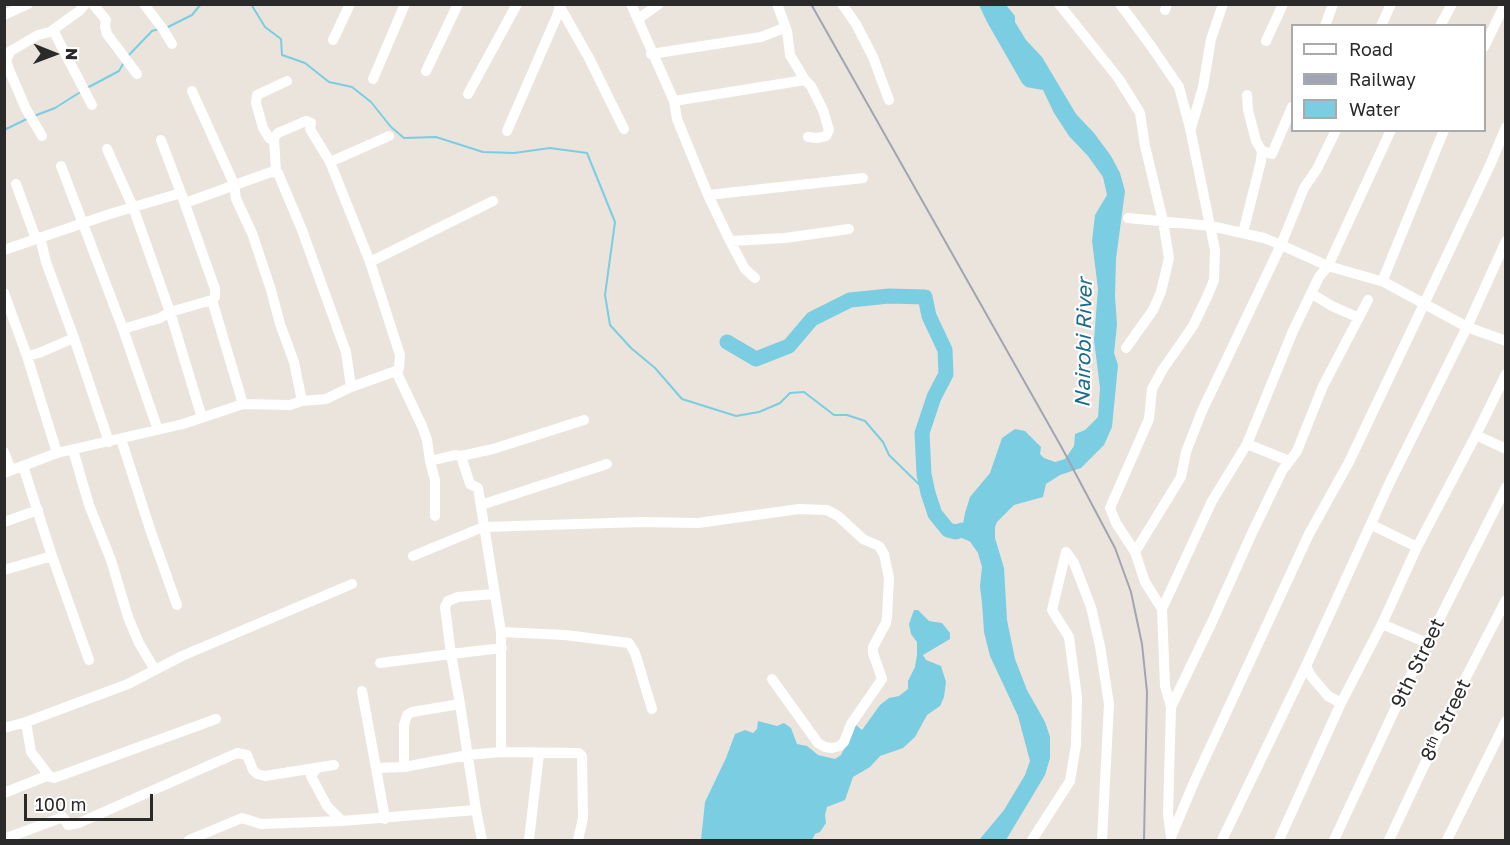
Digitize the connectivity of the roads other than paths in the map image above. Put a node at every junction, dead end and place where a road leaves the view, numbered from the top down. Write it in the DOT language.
graph roads {
  1 [pos="28,4"];
  2 [pos="85,4"];
  3 [pos="93,4"];
  4 [pos="144,4"];
  5 [pos="350,4"];
  6 [pos="405,4"];
  7 [pos="458,4"];
  8 [pos="517,4"];
  9 [pos="631,4"];
  10 [pos="659,4"];
  11 [pos="777,4"];
  12 [pos="842,4"];
  13 [pos="1059,4"];
  14 [pos="1120,4"];
  15 [pos="1223,4"];
  16 [pos="1283,4"];
  17 [pos="1333,4"];
  18 [pos="1391,4"];
  19 [pos="1452,4"];
  20 [pos="1504,4"];
  21 [pos="560,6"];
  22 [pos="4,15"];
  23 [pos="638,19"];
  24 [pos="1326,24"];
  25 [pos="1382,24"];
  26 [pos="1441,24"];
  27 [pos="784,28"];
  28 [pos="50,32"];
  29 [pos="333,40"];
  30 [pos="1266,41"];
  31 [pos="172,44"];
  32 [pos="1486,45"];
  33 [pos="651,54"];
  34 [pos="7,55"];
  35 [pos="426,71"];
  36 [pos="137,74"];
  37 [pos="372,80"];
  38 [pos="805,80"];
  39 [pos="287,81"];
  40 [pos="192,91"];
  41 [pos="468,94"];
  42 [pos="1247,95"];
  43 [pos="889,100"];
  44 [pos="674,101"];
  45 [pos="92,105"];
  46 [pos="1291,111"];
  47 [pos="1506,127"];
  48 [pos="1190,128"];
  49 [pos="624,129"];
  50 [pos="507,131"];
  51 [pos="1335,132"];
  52 [pos="1390,132"];
  53 [pos="1443,132"];
  54 [pos="42,136"];
  55 [pos="389,136"];
  56 [pos="808,137"];
  57 [pos="161,140"];
  58 [pos="273,140"];
  59 [pos="107,149"];
  60 [pos="1262,151"];
  61 [pos="330,162"];
  62 [pos="61,166"];
  63 [pos="276,172"];
  64 [pos="863,178"];
  65 [pos="16,184"];
  66 [pos="234,184"];
  67 [pos="708,195"];
  68 [pos="183,198"];
  69 [pos="493,201"];
  70 [pos="132,207"];
  71 [pos="1128,218"];
  72 [pos="1163,221"];
  73 [pos="84,223"];
  74 [pos="1211,226"];
  75 [pos="849,229"];
  76 [pos="1243,233"];
  77 [pos="38,238"];
  78 [pos="730,241"];
  79 [pos="1506,242"];
  80 [pos="1281,245"];
  81 [pos="4,250"];
  82 [pos="370,262"];
  83 [pos="1328,266"];
  84 [pos="755,278"];
  85 [pos="1384,282"];
  86 [pos="4,293"];
  87 [pos="1312,294"];
  88 [pos="212,300"];
  89 [pos="1368,300"];
  90 [pos="1423,303"];
  91 [pos="170,312"];
  92 [pos="1359,318"];
  93 [pos="1467,327"];
  94 [pos="123,329"];
  95 [pos="74,338"];
  96 [pos="1506,341"];
  97 [pos="1126,348"];
  98 [pos="27,356"];
  99 [pos="396,371"];
  100 [pos="1506,374"];
  101 [pos="351,387"];
  102 [pos="302,401"];
  103 [pos="243,404"];
  104 [pos="202,418"];
  105 [pos="585,420"];
  106 [pos="158,430"];
  107 [pos="1476,435"];
  108 [pos="121,439"];
  109 [pos="109,442"];
  110 [pos="1247,444"];
  111 [pos="1506,448"];
  112 [pos="73,450"];
  113 [pos="4,452"];
  114 [pos="57,453"];
  115 [pos="461,456"];
  116 [pos="430,461"];
  117 [pos="1289,461"];
  118 [pos="607,464"];
  119 [pos="23,466"];
  120 [pos="8,471"];
  121 [pos="1506,487"];
  122 [pos="481,505"];
  123 [pos="38,510"];
  124 [pos="435,516"];
  125 [pos="4,522"];
  126 [pos="1372,525"];
  127 [pos="483,527"];
  128 [pos="1417,547"];
  129 [pos="1136,552"];
  130 [pos="52,556"];
  131 [pos="413,556"];
  132 [pos="4,570"];
  133 [pos="352,584"];
  134 [pos="494,594"];
  135 [pos="1506,600"];
  136 [pos="177,605"];
  137 [pos="1162,609"];
  138 [pos="1383,624"];
  139 [pos="501,632"];
  140 [pos="1427,643"];
  141 [pos="502,648"];
  142 [pos="451,654"];
  143 [pos="89,660"];
  144 [pos="380,663"];
  145 [pos="1306,666"];
  146 [pos="155,670"];
  147 [pos="772,679"];
  148 [pos="362,691"];
  149 [pos="1341,703"];
  150 [pos="460,704"];
  151 [pos="1171,707"];
  152 [pos="652,709"];
  153 [pos="216,719"];
  154 [pos="1506,721"];
  155 [pos="26,722"];
  156 [pos="4,728"];
  157 [pos="1502,738"];
  158 [pos="501,752"];
  159 [pos="539,754"];
  160 [pos="468,755"];
  161 [pos="334,765"];
  162 [pos="404,767"];
  163 [pos="317,768"];
  164 [pos="376,768"];
  165 [pos="49,775"];
  166 [pos="4,793"];
  167 [pos="476,810"];
  168 [pos="385,819"];
  169 [pos="342,821"];
  170 [pos="4,839"];
  171 [pos="1171,839"];
  172 [pos="189,840"];
  173 [pos="478,840"];
  174 [pos="529,840"];
  175 [pos="578,840"];
  176 [pos="1032,840"];
  177 [pos="1102,840"];
  178 [pos="1222,840"];
  179 [pos="1279,840"];
  180 [pos="1334,840"];
  181 [pos="1389,840"];
  182 [pos="1447,840"];
  1 -- 22 [label="street"];
  2 -- 28 [label="street"];
  3 -- 36 [label="street"];
  4 -- 31 [label="street"];
  5 -- 29 [label="street"];
  6 -- 37 [label="street"];
  7 -- 35 [label="street"];
  8 -- 41 [label="street"];
  9 -- 23 [label="street"];
  10 -- 23 [label="street"];
  11 -- 27 [label="street"];
  12 -- 43 [label="street"];
  13 -- 72 [label="street"];
  14 -- 48 [label="street"];
  15 -- 48 [label="street"];
  16 -- 30 [label="street"];
  17 -- 24 [label="street"];
  18 -- 25 [label="street"];
  19 -- 26 [label="street"];
  20 -- 32 [label="street"];
  21 -- 49 [label="street"];
  21 -- 50 [label="street"];
  23 -- 33 [label="street"];
  27 -- 33 [label="street"];
  27 -- 38 [label="street"];
  28 -- 34 [label="street"];
  28 -- 45 [label="street"];
  33 -- 44 [label="street"];
  34 -- 54 [label="street"];
  38 -- 44 [label="street"];
  38 -- 56 [label="street"];
  39 -- 58 [label="street"];
  40 -- 66 [label="street"];
  42 -- 60 [label="street"];
  44 -- 67 [label="street"];
  46 -- 60 [label="street"];
  47 -- 90 [label="street"];
  48 -- 74 [label="street"];
  51 -- 80 [label="street"];
  52 -- 83 [label="street"];
  53 -- 85 [label="street"];
  55 -- 61 [label="street"];
  57 -- 68 [label="street"];
  58 -- 61 [label="street"];
  58 -- 63 [label="street"];
  59 -- 70 [label="street"];
  60 -- 76 [label="street"];
  61 -- 82 [label="street"];
  62 -- 73 [label="street"];
  63 -- 66 [label="street"];
  63 -- 101 [label="street"];
  64 -- 67 [label="street"];
  65 -- 77 [label="street"];
  66 -- 68 [label="street"];
  66 -- 102 [label="street"];
  67 -- 78 [label="street"];
  68 -- 70 [label="street"];
  68 -- 88 [label="street"];
  69 -- 82 [label="street"];
  70 -- 73 [label="street"];
  70 -- 91 [label="street"];
  71 -- 72 [label="street"];
  72 -- 74 [label="street"];
  72 -- 97 [label="street"];
  73 -- 77 [label="street"];
  73 -- 94 [label="street"];
  74 -- 76 [label="street"];
  74 -- 129 [label="street"];
  75 -- 78 [label="street"];
  76 -- 80 [label="street"];
  77 -- 81 [label="street"];
  77 -- 95 [label="street"];
  78 -- 84 [label="street"];
  79 -- 93 [label="street"];
  80 -- 83 [label="street"];
  80 -- 129 [label="street"];
  82 -- 99 [label="street"];
  83 -- 85 [label="street"];
  83 -- 87 [label="street"];
  85 -- 90 [label="street"];
  86 -- 98 [label="street"];
  87 -- 92 [label="street"];
  87 -- 110 [label="street"];
  88 -- 91 [label="street"];
  88 -- 103 [label="street"];
  89 -- 92 [label="street"];
  90 -- 93 [label="street"];
  90 -- 171 [label="street"];
  91 -- 94 [label="street"];
  91 -- 104 [label="street"];
  92 -- 117 [label="street"];
  93 -- 96 [label="street"];
  93 -- 126 [label="street"];
  94 -- 106 [label="street"];
  95 -- 98 [label="street"];
  95 -- 109 [label="street"];
  98 -- 114 [label="street"];
  99 -- 101 [label="street"];
  99 -- 116 [label="street"];
  100 -- 107 [label="street"];
  101 -- 102 [label="street"];
  102 -- 103 [label="street"];
  103 -- 104 [label="street"];
  104 -- 106 [label="street"];
  105 -- 115 [label="street"];
  106 -- 108 [label="street"];
  107 -- 111 [label="street"];
  107 -- 128 [label="street"];
  108 -- 109 [label="street"];
  108 -- 136 [label="street"];
  109 -- 112 [label="street"];
  110 -- 117 [label="street"];
  110 -- 137 [label="street"];
  112 -- 114 [label="street"];
  112 -- 146 [label="street"];
  113 -- 120 [label="street"];
  114 -- 119 [label="street"];
  115 -- 116 [label="street"];
  115 -- 122 [label="street"];
  116 -- 124 [label="street"];
  117 -- 151 [label="street"];
  118 -- 122 [label="street"];
  119 -- 120 [label="street"];
  119 -- 123 [label="street"];
  121 -- 140 [label="street, 9th Street"];
  122 -- 127 [label="street"];
  123 -- 125 [label="street"];
  123 -- 130 [label="street"];
  126 -- 128 [label="street"];
  126 -- 145 [label="street"];
  127 -- 131 [label="street"];
  127 -- 134 [label="street"];
  127 -- 147 [label="street"];
  128 -- 138 [label="street"];
  129 -- 137 [label="street"];
  130 -- 132 [label="street"];
  130 -- 143 [label="street"];
  133 -- 146 [label="street"];
  134 -- 139 [label="street"];
  134 -- 142 [label="street"];
  135 -- 181 [label="street, 8ᵗʰ Street"];
  137 -- 151 [label="street"];
  138 -- 140 [label="street"];
  138 -- 149 [label="street"];
  139 -- 141 [label="street"];
  139 -- 152 [label="street"];
  140 -- 180 [label="street, 9th Street"];
  141 -- 142 [label="street"];
  141 -- 158 [label="street"];
  142 -- 144 [label="street"];
  142 -- 150 [label="street"];
  145 -- 149 [label="street"];
  145 -- 178 [label="street"];
  146 -- 155 [label="street"];
  148 -- 164 [label="street"];
  149 -- 179 [label="street"];
  150 -- 160 [label="street"];
  150 -- 162 [label="street"];
  151 -- 171 [label="street"];
  153 -- 165 [label="street"];
  154 -- 157 [label="street"];
  155 -- 156 [label="street"];
  155 -- 165 [label="street"];
  157 -- 182 [label="street"];
  158 -- 159 [label="street"];
  158 -- 160 [label="street"];
  159 -- 174 [label="street"];
  159 -- 175 [label="street"];
  160 -- 162 [label="street"];
  160 -- 167 [label="street"];
  161 -- 163 [label="street"];
  162 -- 164 [label="street"];
  163 -- 169 [label="street"];
  163 -- 170 [label="street"];
  164 -- 168 [label="street"];
  165 -- 166 [label="street"];
  167 -- 168 [label="street"];
  167 -- 173 [label="street"];
  168 -- 169 [label="street"];
  169 -- 172 [label="street"];
  176 -- 177 [label="street"];
}
